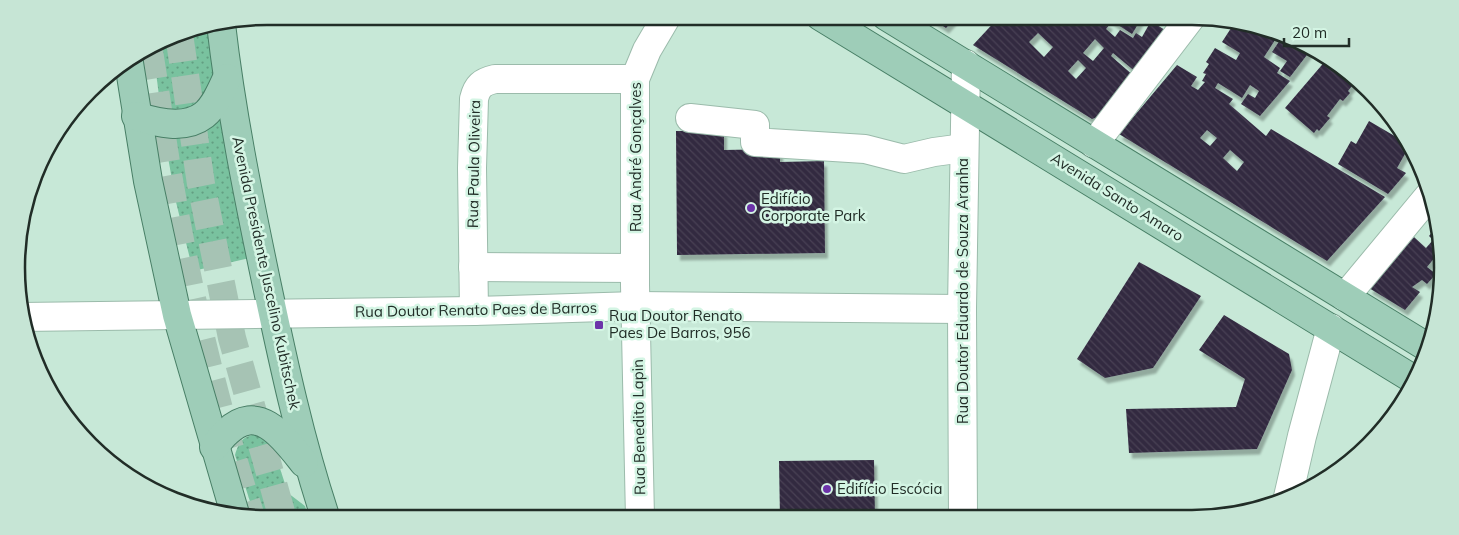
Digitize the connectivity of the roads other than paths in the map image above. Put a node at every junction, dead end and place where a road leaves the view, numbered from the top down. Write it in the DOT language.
graph roads {
  1 [pos="661,25"];
  2 [pos="835,25"];
  3 [pos="901,25"];
  4 [pos="1185,25"];
  5 [pos="222,30"];
  6 [pos="966,64"];
  7 [pos="130,68"];
  8 [pos="227,78"];
  9 [pos="635,79"];
  10 [pos="964,104"];
  11 [pos="136,116"];
  12 [pos="690,118"];
  13 [pos="1094,144"];
  14 [pos="964,148"];
  15 [pos="1425,201"];
  16 [pos="473,267"];
  17 [pos="635,268"];
  18 [pos="1345,297"];
  19 [pos="636,306"];
  20 [pos="962,309"];
  21 [pos="474,311"];
  22 [pos="273,314"];
  23 [pos="177,316"];
  24 [pos="30,317"];
  25 [pos="1332,328"];
  26 [pos="1421,344"];
  27 [pos="1408,376"];
  28 [pos="214,447"];
  29 [pos="311,472"];
  30 [pos="1290,489"];
  31 [pos="233,507"];
  32 [pos="323,510"];
  33 [pos="640,510"];
  34 [pos="963,510"];
  1 -- 9 [label="street, Rua André Gonçalves"];
  2 -- 10 [label="main road, Avenida Santo Amaro"];
  3 -- 6 [label="main road"];
  4 -- 13 [label="street"];
  5 -- 8 [label="main road, Avenida Presidente Juscelino Kubitschek"];
  6 -- 10 [label="street, Rua Doutor Eduardo de Souza Aranha"];
  6 -- 13 [label="main road"];
  7 -- 11 [label="main road"];
  8 -- 11 [label="main road"];
  8 -- 22 [label="main road, Avenida Presidente Juscelino Kubitschek"];
  9 -- 16 [label="street, Rua Paula Oliveira"];
  9 -- 17 [label="street, Rua André Gonçalves"];
  10 -- 14 [label="street, Rua Doutor Eduardo de Souza Aranha"];
  10 -- 25 [label="main road, Avenida Santo Amaro"];
  11 -- 23 [label="main road"];
  12 -- 14 [label="street"];
  13 -- 18 [label="main road"];
  14 -- 20 [label="street, Rua Doutor Eduardo de Souza Aranha"];
  15 -- 18 [label="street"];
  16 -- 17 [label="street"];
  16 -- 21 [label="street, Rua Paula Oliveira"];
  17 -- 19 [label="street, Rua André Gonçalves"];
  18 -- 25 [label="main road"];
  18 -- 26 [label="main road"];
  19 -- 20 [label="street, Rua Doutor Renato Paes de Barros"];
  19 -- 21 [label="street, Rua Doutor Renato Paes de Barros"];
  19 -- 33 [label="street, Rua Benedito Lapin"];
  20 -- 34 [label="street, Rua Doutor Eduardo de Souza Aranha"];
  21 -- 22 [label="street, Rua Doutor Renato Paes de Barros"];
  22 -- 23 [label="street, Rua Doutor Renato Paes de Barros"];
  22 -- 29 [label="main road, Avenida Presidente Juscelino Kubitschek"];
  23 -- 24 [label="street, Rua Doutor Renato Paes de Barros"];
  23 -- 28 [label="main road"];
  25 -- 27 [label="main road, Avenida Santo Amaro"];
  25 -- 30 [label="street"];
  28 -- 29 [label="main road"];
  28 -- 31 [label="main road"];
  29 -- 32 [label="main road, Avenida Presidente Juscelino Kubitschek"];
}
